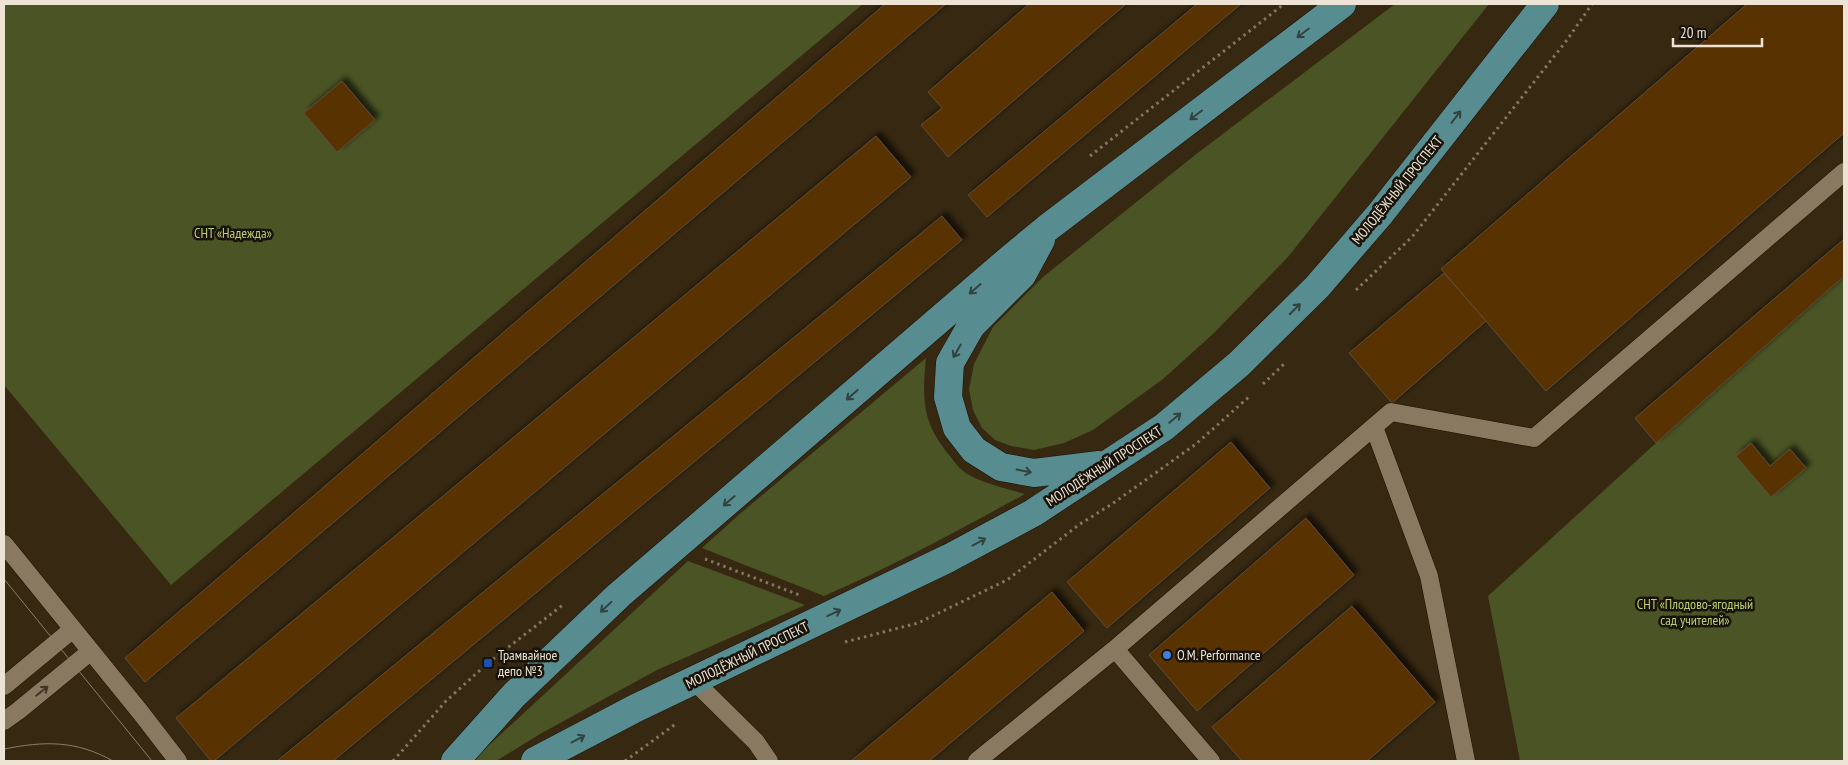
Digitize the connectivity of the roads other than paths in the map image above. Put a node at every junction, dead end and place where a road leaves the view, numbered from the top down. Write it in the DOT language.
graph roads {
  1 [pos="1342,4"];
  2 [pos="1545,4"];
  3 [pos="1844,172"];
  4 [pos="1046,228"];
  5 [pos="1374,427"];
  6 [pos="1106,465"];
  7 [pos="4,544"];
  8 [pos="73,629"];
  9 [pos="1114,649"];
  10 [pos="91,651"];
  11 [pos="693,680"];
  12 [pos="4,686"];
  13 [pos="4,721"];
  14 [pos="178,761"];
  15 [pos="455,761"];
  16 [pos="535,761"];
  17 [pos="769,761"];
  18 [pos="977,761"];
  19 [pos="1211,761"];
  20 [pos="1466,761"];
  1 -- 4 [label="main road, one-way"];
  6 -- 2 [label="main road, МОЛОДЁЖНЫЙ ПРОСПЕКТ, one-way"];
  3 -- 5 [label="lane"];
  4 -- 6 [label="main road, one-way"];
  4 -- 15 [label="main road, one-way"];
  5 -- 9 [label="lane"];
  5 -- 20 [label="lane"];
  11 -- 6 [label="main road, МОЛОДЁЖНЫЙ ПРОСПЕКТ, one-way"];
  7 -- 8 [label="lane"];
  8 -- 10 [label="lane"];
  8 -- 12 [label="lane"];
  9 -- 18 [label="lane"];
  9 -- 19 [label="lane"];
  13 -- 10 [label="lane, one-way"];
  10 -- 14 [label="lane"];
  16 -- 11 [label="main road, МОЛОДЁЖНЫЙ ПРОСПЕКТ, one-way"];
  11 -- 17 [label="lane"];
}
